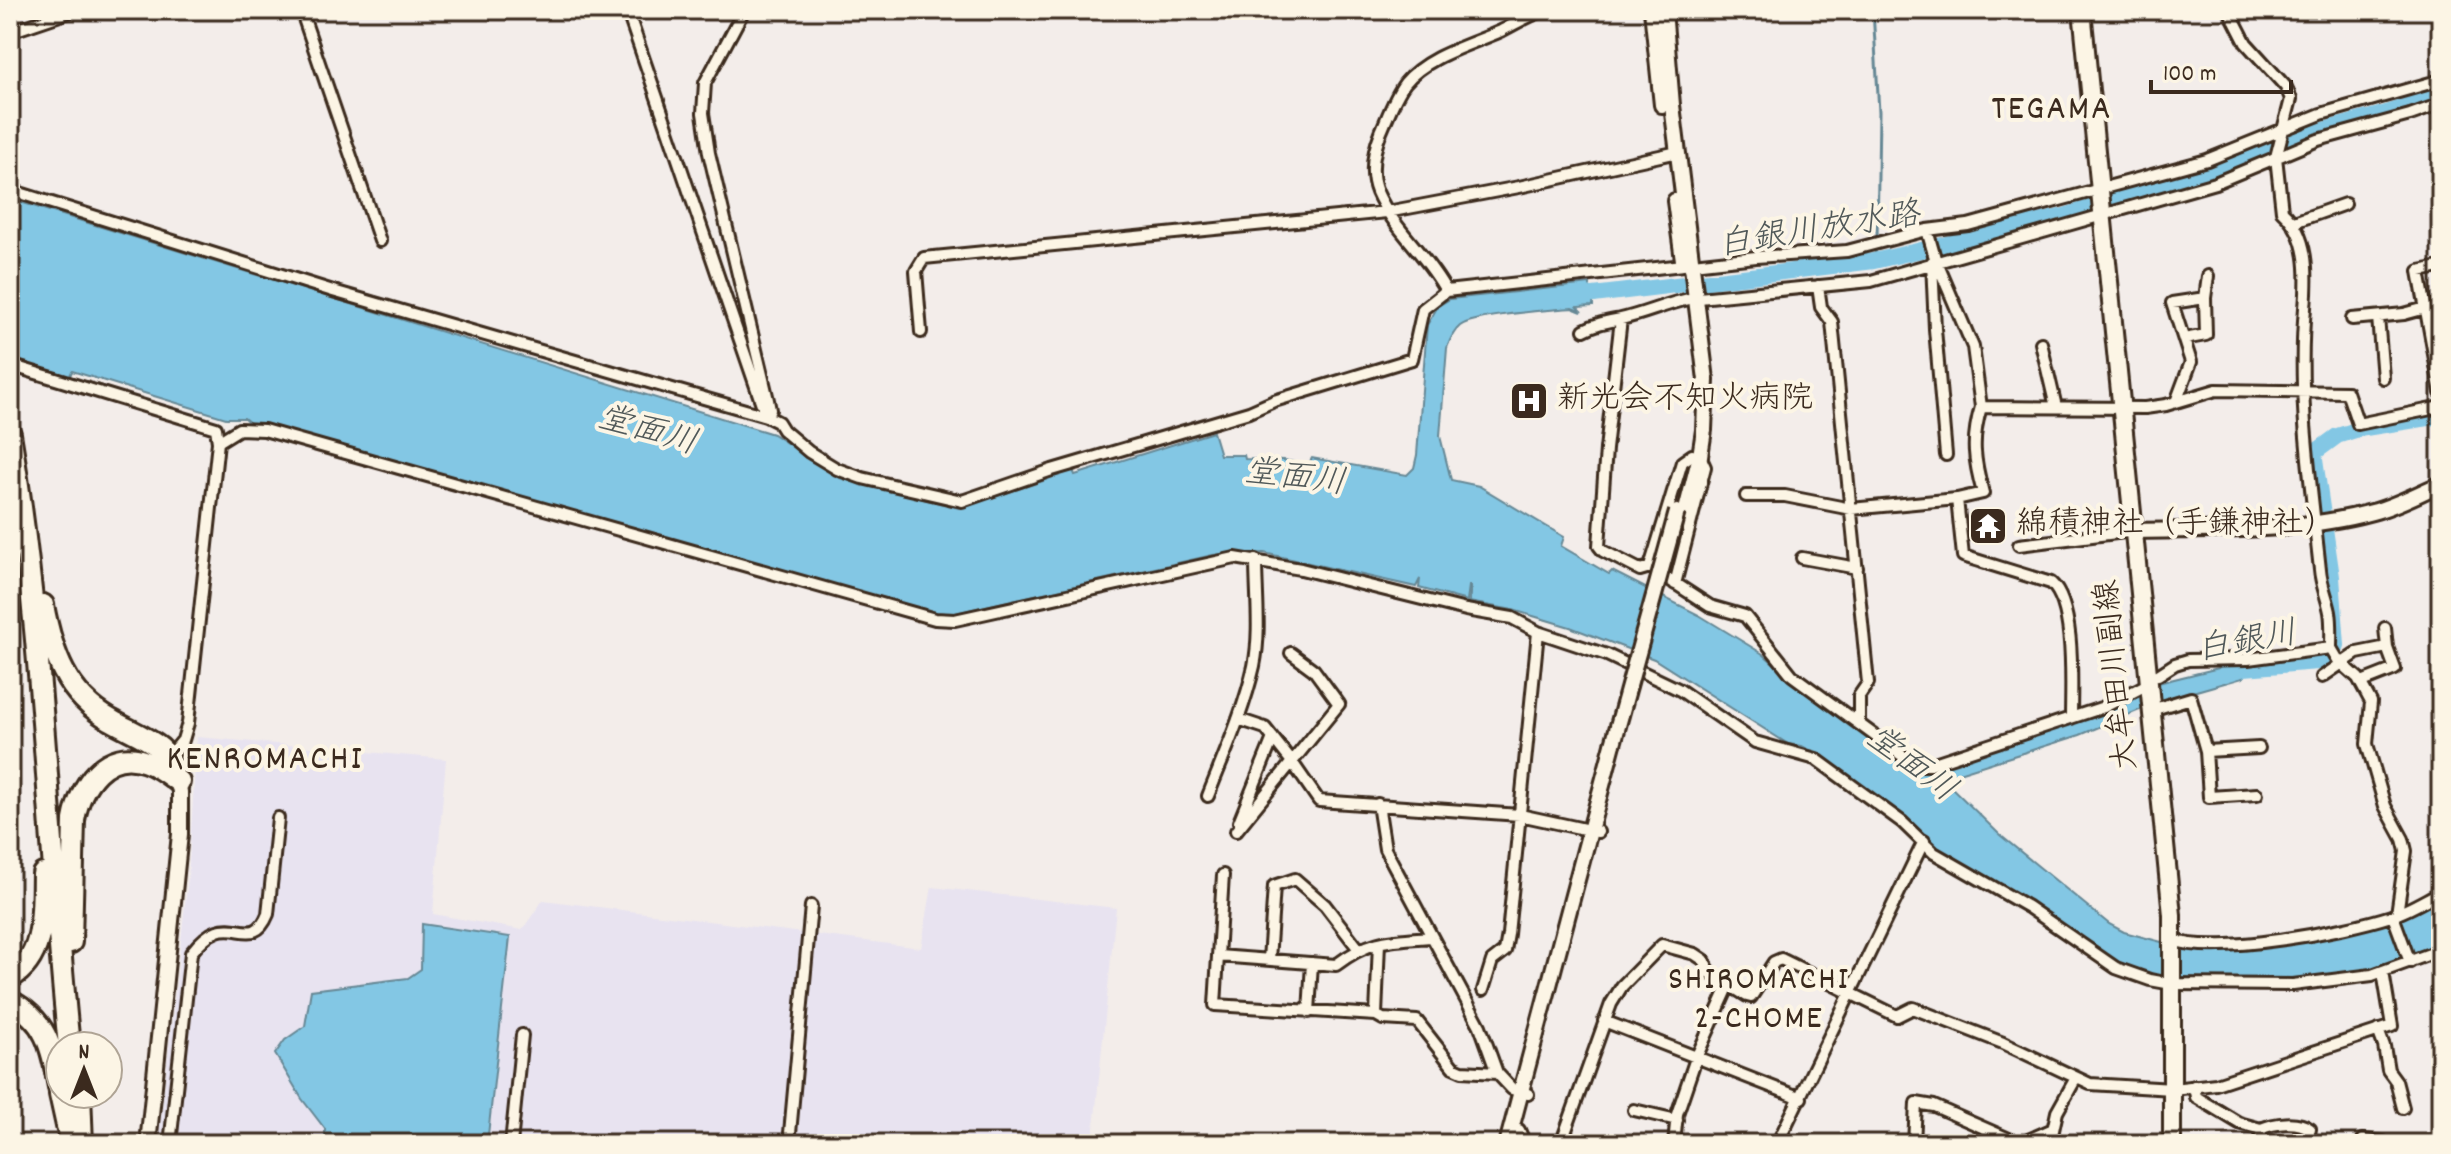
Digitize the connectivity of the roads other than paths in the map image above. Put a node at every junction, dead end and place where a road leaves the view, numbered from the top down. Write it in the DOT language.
graph roads {
  1 [pos="75,10"];
  2 [pos="301,10"];
  3 [pos="627,10"];
  4 [pos="744,10"];
  5 [pos="1545,10"];
  6 [pos="1652,10"];
  7 [pos="1664,10"];
  8 [pos="2082,10"];
  9 [pos="2229,10"];
  10 [pos="10,32"];
  11 [pos="2441,80"];
  12 [pos="2441,104"];
  13 [pos="2284,127"];
  14 [pos="1673,153"];
  15 [pos="2276,157"];
  16 [pos="10,190"];
  17 [pos="2100,190"];
  18 [pos="2345,204"];
  19 [pos="1387,212"];
  20 [pos="2102,214"];
  21 [pos="2294,222"];
  22 [pos="1928,232"];
  23 [pos="380,241"];
  24 [pos="1934,260"];
  25 [pos="1688,264"];
  26 [pos="2441,270"];
  27 [pos="2208,276"];
  28 [pos="1818,286"];
  29 [pos="1446,291"];
  30 [pos="2205,298"];
  31 [pos="1693,299"];
  32 [pos="2426,308"];
  33 [pos="2378,317"];
  34 [pos="1621,319"];
  35 [pos="2352,319"];
  36 [pos="1584,330"];
  37 [pos="921,332"];
  38 [pos="2184,339"];
  39 [pos="2041,343"];
  40 [pos="10,365"];
  41 [pos="2383,378"];
  42 [pos="2305,393"];
  43 [pos="2441,393"];
  44 [pos="2176,402"];
  45 [pos="1981,407"];
  46 [pos="2056,407"];
  47 [pos="2121,407"];
  48 [pos="2441,407"];
  49 [pos="766,416"];
  50 [pos="10,434"];
  51 [pos="218,442"];
  52 [pos="1696,455"];
  53 [pos="1946,455"];
  54 [pos="2441,484"];
  55 [pos="1746,496"];
  56 [pos="20,497"];
  57 [pos="1957,499"];
  58 [pos="1851,509"];
  59 [pos="2323,521"];
  60 [pos="2133,531"];
  61 [pos="2019,545"];
  62 [pos="1802,558"];
  63 [pos="1256,560"];
  64 [pos="1650,567"];
  65 [pos="1857,568"];
  66 [pos="1675,584"];
  67 [pos="2385,628"];
  68 [pos="1538,632"];
  69 [pos="35,641"];
  70 [pos="2387,647"];
  71 [pos="2331,648"];
  72 [pos="1291,653"];
  73 [pos="2340,662"];
  74 [pos="2322,677"];
  75 [pos="2147,680"];
  76 [pos="2362,682"];
  77 [pos="2151,710"];
  78 [pos="2071,718"];
  79 [pos="1238,719"];
  80 [pos="1859,724"];
  81 [pos="1273,738"];
  82 [pos="2259,748"];
  83 [pos="2206,751"];
  84 [pos="1292,762"];
  85 [pos="164,763"];
  86 [pos="179,782"];
  87 [pos="2257,794"];
  88 [pos="1208,796"];
  89 [pos="1378,804"];
  90 [pos="1520,815"];
  91 [pos="278,818"];
  92 [pos="1594,831"];
  93 [pos="1924,841"];
  94 [pos="1223,875"];
  95 [pos="2441,892"];
  96 [pos="811,906"];
  97 [pos="2395,915"];
  98 [pos="1432,937"];
  99 [pos="1379,943"];
  100 [pos="2173,943"];
  101 [pos="1358,948"];
  102 [pos="2441,950"];
  103 [pos="1218,956"];
  104 [pos="1269,960"];
  105 [pos="2409,961"];
  106 [pos="1312,963"];
  107 [pos="2383,972"];
  108 [pos="10,978"];
  109 [pos="2172,982"];
  110 [pos="1729,985"];
  111 [pos="1483,990"];
  112 [pos="1850,992"];
  113 [pos="10,1001"];
  114 [pos="1309,1012"];
  115 [pos="1376,1015"];
  116 [pos="1604,1021"];
  117 [pos="68,1030"];
  118 [pos="75,1030"];
  119 [pos="2378,1030"];
  120 [pos="44,1032"];
  121 [pos="522,1035"];
  122 [pos="1696,1058"];
  123 [pos="1497,1073"];
  124 [pos="2076,1078"];
  125 [pos="2194,1086"];
  126 [pos="2173,1089"];
  127 [pos="1524,1093"];
  128 [pos="1801,1098"];
  129 [pos="2403,1108"];
  130 [pos="64,1110"];
  131 [pos="79,1110"];
  132 [pos="1634,1110"];
  133 [pos="1677,1120"];
  134 [pos="2053,1129"];
  135 [pos="2261,1129"];
  136 [pos="1517,1137"];
  137 [pos="2363,1140"];
  138 [pos="71,1144"];
  139 [pos="82,1144"];
  140 [pos="148,1144"];
  141 [pos="170,1144"];
  142 [pos="511,1144"];
  143 [pos="789,1144"];
  144 [pos="1507,1144"];
  145 [pos="1561,1144"];
  146 [pos="1674,1144"];
  147 [pos="1777,1144"];
  148 [pos="1914,1144"];
  149 [pos="2050,1144"];
  150 [pos="2172,1144"];
  151 [pos="2261,1144"];
  152 [pos="2307,1144"];
  153 [pos="2383,1144"];
  1 -- 10 [label="street"];
  2 -- 23 [label="street"];
  3 -- 49 [label="street"];
  4 -- 49 [label="street"];
  5 -- 19 [label="street"];
  6 -- 14 [label="street"];
  7 -- 14 [label="street"];
  8 -- 17 [label="main road, 大牟田川副線"];
  9 -- 13 [label="street"];
  11 -- 13 [label="street"];
  12 -- 15 [label="street"];
  13 -- 15 [label="street"];
  13 -- 17 [label="street"];
  14 -- 19 [label="street"];
  14 -- 25 [label="street"];
  15 -- 20 [label="street"];
  15 -- 21 [label="street"];
  16 -- 49 [label="street"];
  17 -- 20 [label="main road, 大牟田川副線"];
  17 -- 22 [label="street"];
  18 -- 21 [label="street"];
  19 -- 29 [label="street"];
  19 -- 37 [label="street"];
  20 -- 24 [label="street"];
  20 -- 47 [label="main road, 大牟田川副線"];
  21 -- 42 [label="street"];
  22 -- 24 [label="street"];
  22 -- 25 [label="street"];
  24 -- 28 [label="street"];
  24 -- 45 [label="street"];
  24 -- 53 [label="street"];
  25 -- 29 [label="street"];
  25 -- 31 [label="street"];
  26 -- 32 [label="street"];
  27 -- 30 [label="street"];
  28 -- 31 [label="street"];
  28 -- 58 [label="street"];
  29 -- 49 [label="street"];
  30 -- 38 [label="street"];
  30 -- 38 [label="street"];
  31 -- 34 [label="street"];
  31 -- 52 [label="street"];
  32 -- 33 [label="street"];
  32 -- 43 [label="street"];
  33 -- 35 [label="street"];
  33 -- 41 [label="street"];
  34 -- 36 [label="street"];
  34 -- 64 [label="street"];
  38 -- 44 [label="street"];
  39 -- 46 [label="street"];
  40 -- 51 [label="street"];
  42 -- 44 [label="street"];
  42 -- 48 [label="street"];
  42 -- 59 [label="street"];
  44 -- 47 [label="street"];
  45 -- 46 [label="street"];
  45 -- 57 [label="street"];
  46 -- 47 [label="street"];
  47 -- 60 [label="main road, 大牟田川副線"];
  50 -- 56 [label="highway"];
  51 -- 63 [label="street"];
  51 -- 85 [label="street"];
  52 -- 64 [label="street"];
  52 -- 66 [label="street"];
  52 -- 92 [label="street"];
  54 -- 59 [label="street"];
  55 -- 58 [label="street"];
  56 -- 69 [label="highway"];
  56 -- 85 [label="highway"];
  57 -- 58 [label="street"];
  57 -- 78 [label="street"];
  58 -- 65 [label="street"];
  59 -- 60 [label="street"];
  59 -- 71 [label="street"];
  60 -- 61 [label="street"];
  60 -- 75 [label="main road, 大牟田川副線"];
  62 -- 65 [label="street"];
  63 -- 68 [label="street"];
  63 -- 79 [label="street"];
  64 -- 66 [label="street"];
  65 -- 80 [label="street"];
  66 -- 80 [label="street"];
  67 -- 70 [label="street"];
  68 -- 90 [label="street"];
  68 -- 93 [label="street"];
  69 -- 108 [label="highway"];
  69 -- 117 [label="highway"];
  70 -- 73 [label="street"];
  70 -- 76 [label="street"];
  71 -- 73 [label="street"];
  71 -- 75 [label="street"];
  72 -- 84 [label="street"];
  73 -- 74 [label="street"];
  73 -- 76 [label="street"];
  75 -- 77 [label="main road, 大牟田川副線"];
  75 -- 78 [label="street"];
  76 -- 97 [label="street"];
  77 -- 83 [label="street"];
  77 -- 100 [label="main road, 大牟田川副線"];
  78 -- 80 [label="street"];
  79 -- 81 [label="street"];
  79 -- 88 [label="street"];
  81 -- 84 [label="street"];
  81 -- 84 [label="street"];
  82 -- 83 [label="street"];
  83 -- 87 [label="street"];
  84 -- 89 [label="street"];
  85 -- 86 [label="highway"];
  85 -- 118 [label="highway"];
  86 -- 140 [label="street"];
  89 -- 90 [label="street"];
  89 -- 98 [label="street"];
  90 -- 92 [label="street"];
  90 -- 111 [label="street"];
  91 -- 141 [label="street"];
  92 -- 127 [label="street"];
  93 -- 109 [label="street"];
  93 -- 112 [label="street"];
  94 -- 103 [label="street"];
  95 -- 97 [label="street"];
  96 -- 143 [label="street"];
  97 -- 100 [label="street"];
  97 -- 105 [label="street"];
  98 -- 99 [label="street"];
  98 -- 123 [label="street"];
  99 -- 101 [label="street"];
  99 -- 115 [label="street"];
  100 -- 109 [label="main road, 大牟田川副線"];
  101 -- 104 [label="street"];
  101 -- 106 [label="street"];
  102 -- 105 [label="street"];
  103 -- 104 [label="street"];
  103 -- 114 [label="street"];
  104 -- 106 [label="street"];
  105 -- 107 [label="street"];
  106 -- 114 [label="street"];
  107 -- 109 [label="street"];
  107 -- 119 [label="street"];
  109 -- 126 [label="main road, 大牟田川副線"];
  110 -- 112 [label="street"];
  110 -- 116 [label="street"];
  110 -- 122 [label="street"];
  112 -- 124 [label="street"];
  112 -- 128 [label="street"];
  113 -- 120 [label="highway"];
  114 -- 115 [label="street"];
  115 -- 123 [label="street"];
  116 -- 122 [label="street"];
  116 -- 145 [label="street"];
  119 -- 125 [label="street"];
  119 -- 129 [label="street"];
  121 -- 142 [label="street"];
  122 -- 128 [label="street"];
  122 -- 133 [label="street"];
  123 -- 127 [label="street"];
  124 -- 126 [label="street"];
  124 -- 134 [label="street"];
  125 -- 126 [label="street"];
  125 -- 135 [label="street"];
  126 -- 150 [label="main road, 大牟田川副線"];
  127 -- 136 [label="street"];
  128 -- 147 [label="street"];
  130 -- 138 [label="highway"];
  131 -- 139 [label="highway"];
  132 -- 133 [label="street"];
  133 -- 146 [label="street"];
  134 -- 148 [label="street"];
  134 -- 149 [label="street"];
  135 -- 151 [label="street"];
  135 -- 152 [label="street"];
  136 -- 144 [label="street"];
  137 -- 153 [label="street"];
}
